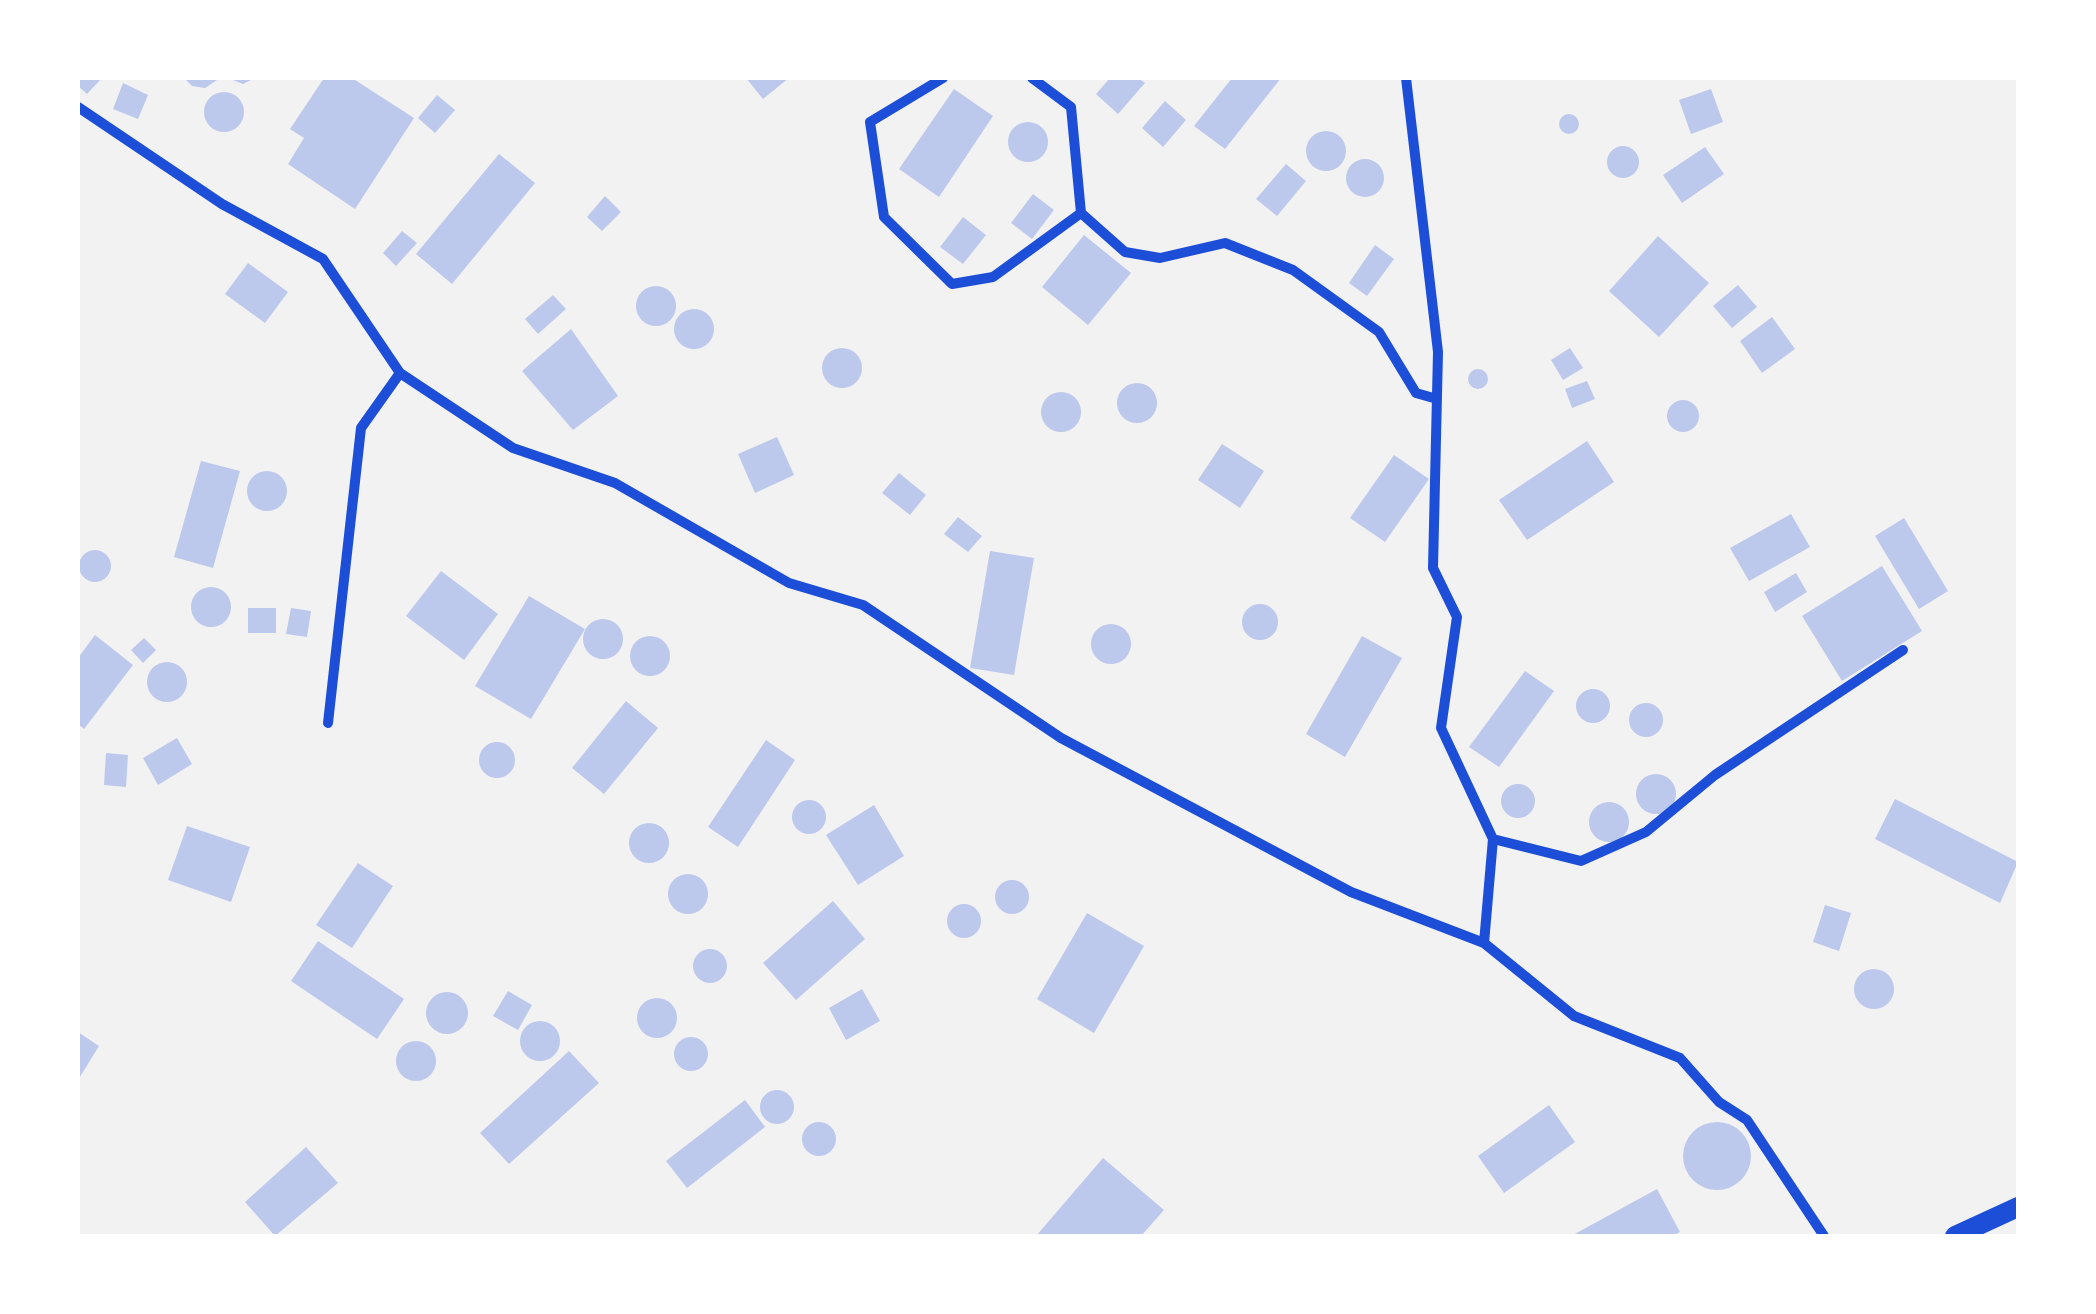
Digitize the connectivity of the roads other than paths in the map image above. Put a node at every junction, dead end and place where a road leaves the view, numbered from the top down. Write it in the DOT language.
graph roads {
  1 [pos="942,78"];
  2 [pos="1032,78"];
  3 [pos="1406,78"];
  4 [pos="78,107"];
  5 [pos="1082,213"];
  6 [pos="400,373"];
  7 [pos="1437,399"];
  8 [pos="1904,650"];
  9 [pos="328,723"];
  10 [pos="1492,838"];
  11 [pos="1484,943"];
  12 [pos="2018,1207"];
  13 [pos="1824,1236"];
  14 [pos="1955,1236"];
  1 -- 5 [label="street"];
  2 -- 5 [label="street"];
  3 -- 7 [label="street"];
  4 -- 6 [label="street"];
  5 -- 7 [label="street"];
  6 -- 9 [label="street"];
  6 -- 11 [label="street"];
  7 -- 10 [label="street"];
  8 -- 10 [label="street"];
  10 -- 11 [label="street"];
  11 -- 13 [label="street"];
  12 -- 14 [label="main road"];
}
